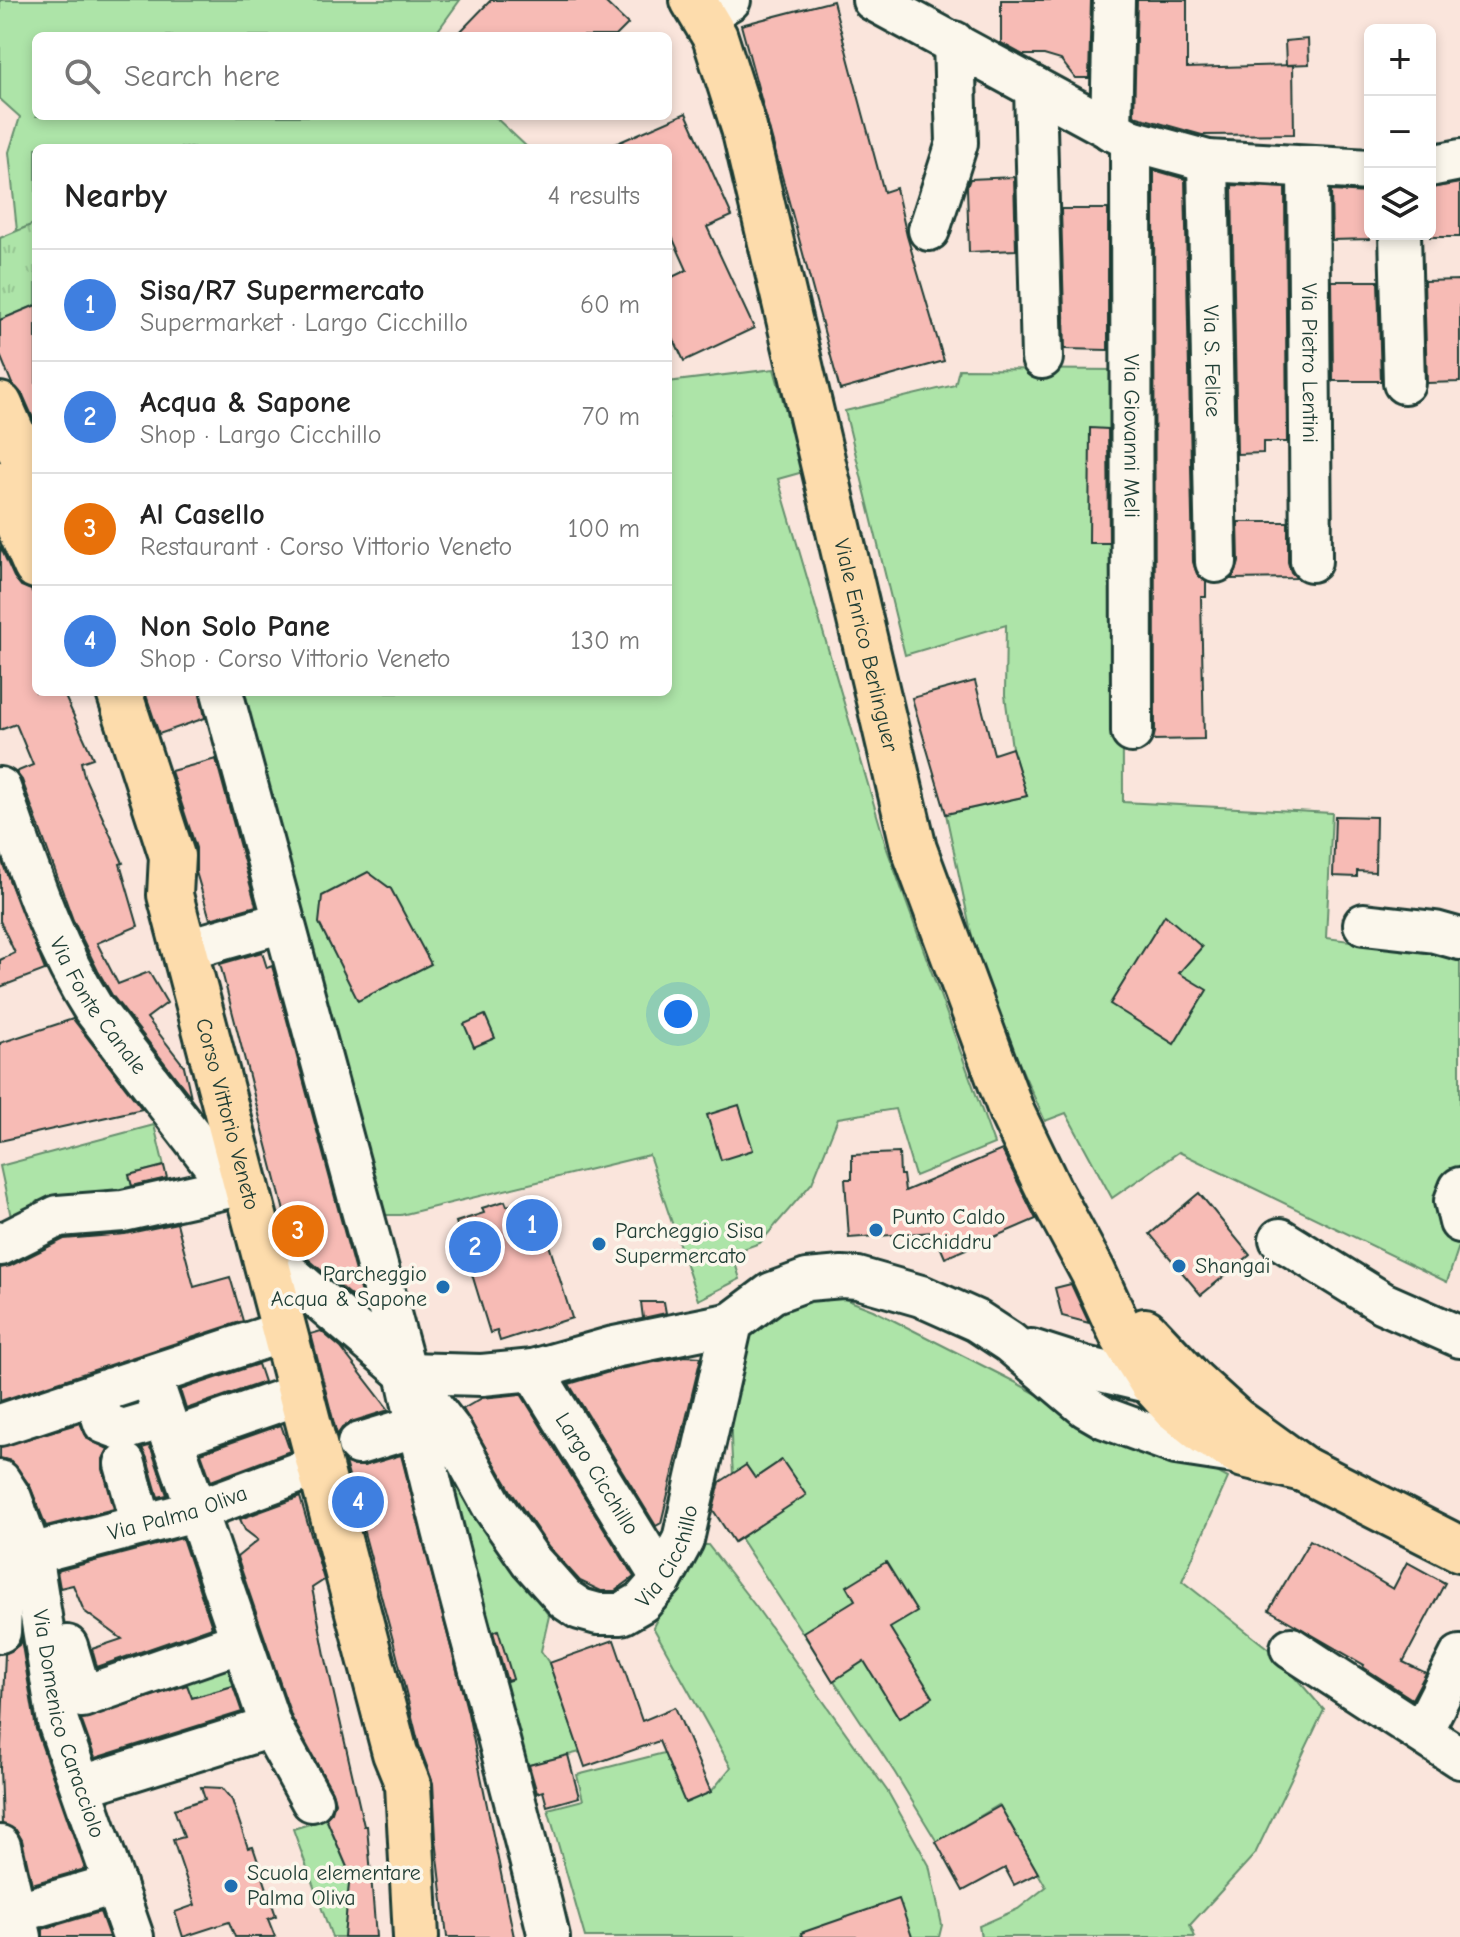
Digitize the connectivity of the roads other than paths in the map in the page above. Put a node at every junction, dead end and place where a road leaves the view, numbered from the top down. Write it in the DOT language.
graph roads {
  1 [pos="873,0"];
  2 [pos="1114,0"];
  3 [pos="709,5"];
  4 [pos="954,42"];
  5 [pos="1035,88"];
  6 [pos="1121,135"];
  7 [pos="1460,160"];
  8 [pos="1208,161"];
  9 [pos="1436,165"];
  10 [pos="1308,167"];
  11 [pos="1364,170"];
  12 [pos="929,230"];
  13 [pos="1400,240"];
  14 [pos="1042,358"];
  15 [pos="1404,383"];
  16 [pos="0,405"];
  17 [pos="32,478"];
  18 [pos="0,484"];
  19 [pos="32,557"];
  20 [pos="1311,561"];
  21 [pos="1216,562"];
  22 [pos="87,696"];
  23 [pos="120,696"];
  24 [pos="223,696"];
  25 [pos="1132,732"];
  26 [pos="0,788"];
  27 [pos="170,895"];
  28 [pos="283,922"];
  29 [pos="1364,924"];
  30 [pos="1460,939"];
  31 [pos="185,950"];
  32 [pos="239,1186"];
  33 [pos="1460,1188"];
  34 [pos="1460,1222"];
  35 [pos="1280,1239"];
  36 [pos="1,1241"];
  37 [pos="268,1270"];
  38 [pos="732,1323"];
  39 [pos="285,1331"];
  40 [pos="1460,1337"];
  41 [pos="1009,1342"];
  42 [pos="1153,1362"];
  43 [pos="533,1370"];
  44 [pos="406,1373"];
  45 [pos="151,1377"];
  46 [pos="300,1394"];
  47 [pos="95,1395"];
  48 [pos="1105,1418"];
  49 [pos="0,1425"];
  50 [pos="417,1426"];
  51 [pos="167,1428"];
  52 [pos="1239,1437"];
  53 [pos="358,1444"];
  54 [pos="125,1464"];
  55 [pos="319,1465"];
  56 [pos="8,1495"];
  57 [pos="195,1511"];
  58 [pos="142,1525"];
  59 [pos="1460,1549"];
  60 [pos="31,1554"];
  61 [pos="662,1579"];
  62 [pos="42,1621"];
  63 [pos="0,1632"];
  64 [pos="240,1642"];
  65 [pos="1291,1648"];
  66 [pos="1460,1656"];
  67 [pos="271,1727"];
  68 [pos="1422,1731"];
  69 [pos="395,1753"];
  70 [pos="1460,1758"];
  71 [pos="82,1786"];
  72 [pos="312,1801"];
  73 [pos="0,1846"];
  74 [pos="115,1884"];
  75 [pos="18,1925"];
  76 [pos="133,1937"];
  77 [pos="392,1937"];
  78 [pos="416,1937"];
  79 [pos="549,1937"];
  1 -- 4 [label="street"];
  2 -- 6 [label="street, Via Giovanni Meli"];
  3 -- 42 [label="main road, Viale Enrico Berlinguer"];
  4 -- 5 [label="street"];
  4 -- 12 [label="street"];
  5 -- 6 [label="street"];
  5 -- 14 [label="street"];
  6 -- 8 [label="street"];
  6 -- 25 [label="street, Via Giovanni Meli"];
  7 -- 9 [label="street"];
  8 -- 10 [label="street"];
  8 -- 21 [label="street, Via S. Felice"];
  10 -- 11 [label="street"];
  10 -- 20 [label="street, Via Pietro Lentini"];
  13 -- 15 [label="street"];
  16 -- 17 [label="main road"];
  18 -- 19 [label="main road"];
  22 -- 27 [label="main road, Corso Vittorio Veneto"];
  23 -- 27 [label="main road, Corso Vittorio Veneto"];
  24 -- 28 [label="street"];
  26 -- 32 [label="street, Via Fonte Canale"];
  27 -- 31 [label="main road, Corso Vittorio Veneto"];
  28 -- 31 [label="street"];
  28 -- 44 [label="street"];
  29 -- 30 [label="street"];
  31 -- 32 [label="main road, Corso Vittorio Veneto"];
  32 -- 36 [label="street"];
  32 -- 37 [label="main road, Corso Vittorio Veneto"];
  33 -- 34 [label="street"];
  35 -- 40 [label="street"];
  37 -- 39 [label="main road, Corso Vittorio Veneto"];
  37 -- 44 [label="street, Via Cicchillo"];
  38 -- 41 [label="street"];
  38 -- 43 [label="street"];
  38 -- 61 [label="street, Via Cicchillo"];
  39 -- 45 [label="street"];
  39 -- 46 [label="main road, Corso Vittorio Veneto"];
  41 -- 42 [label="street"];
  41 -- 48 [label="street"];
  42 -- 48 [label="street"];
  42 -- 52 [label="main road, Viale Enrico Berlinguer"];
  43 -- 44 [label="street"];
  43 -- 61 [label="street, Largo Cicchillo"];
  44 -- 50 [label="street"];
  44 -- 61 [label="street, Via Cicchillo"];
  45 -- 47 [label="street"];
  45 -- 51 [label="street"];
  46 -- 51 [label="street"];
  46 -- 55 [label="main road, Corso Vittorio Veneto"];
  47 -- 49 [label="street"];
  47 -- 51 [label="street"];
  48 -- 52 [label="street"];
  50 -- 53 [label="street"];
  50 -- 79 [label="street"];
  51 -- 57 [label="street"];
  52 -- 59 [label="main road, Viale Enrico Berlinguer"];
  54 -- 58 [label="street"];
  55 -- 57 [label="street, Via Palma Oliva"];
  55 -- 69 [label="main road, Corso Vittorio Veneto"];
  56 -- 60 [label="street, Via Domenico Caracciolo"];
  56 -- 63 [label="street"];
  57 -- 58 [label="street, Via Palma Oliva"];
  57 -- 64 [label="street"];
  58 -- 60 [label="street, Via Palma Oliva"];
  60 -- 62 [label="street, Via Domenico Caracciolo"];
  62 -- 64 [label="street"];
  62 -- 71 [label="street, Via Domenico Caracciolo"];
  64 -- 67 [label="street"];
  65 -- 68 [label="street"];
  66 -- 68 [label="street"];
  67 -- 71 [label="street"];
  67 -- 72 [label="street"];
  68 -- 70 [label="street"];
  69 -- 77 [label="main road, Corso Vittorio Veneto"];
  69 -- 78 [label="main road, Corso Vittorio Veneto"];
  71 -- 74 [label="street, Via Domenico Caracciolo"];
  73 -- 75 [label="street"];
  74 -- 75 [label="street"];
  74 -- 76 [label="street, Via Domenico Caracciolo"];
}
